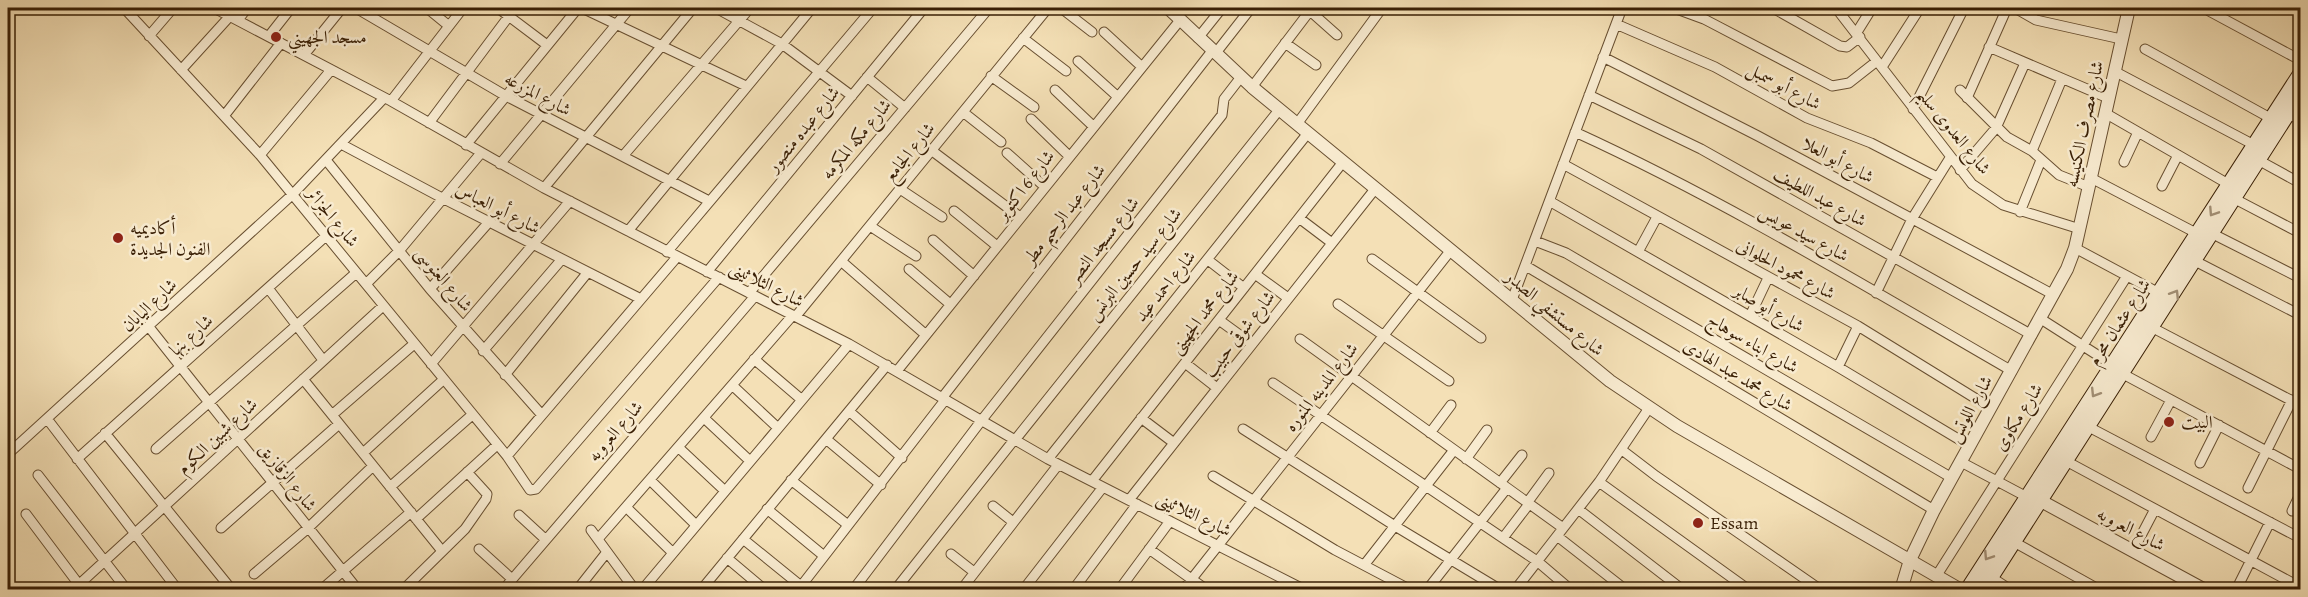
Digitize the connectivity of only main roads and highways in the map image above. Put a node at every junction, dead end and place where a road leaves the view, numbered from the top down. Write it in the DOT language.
graph roads {
  1 [pos="2301,74"];
  2 [pos="2301,95"];
  3 [pos="2295,117"];
  4 [pos="2082,424"];
  5 [pos="1967,590"];
  6 [pos="1983,590"];
  1 -- 4 [label="main road, شارع عثمان محرم, one-way"];
  2 -- 3 [label="main road, شارع عثمان محرم"];
  4 -- 3 [label="main road, شارع عثمان محرم, one-way"];
  4 -- 5 [label="main road, شارع عثمان محرم, one-way"];
  4 -- 6 [label="main road, شارع عثمان محرم"];
}
